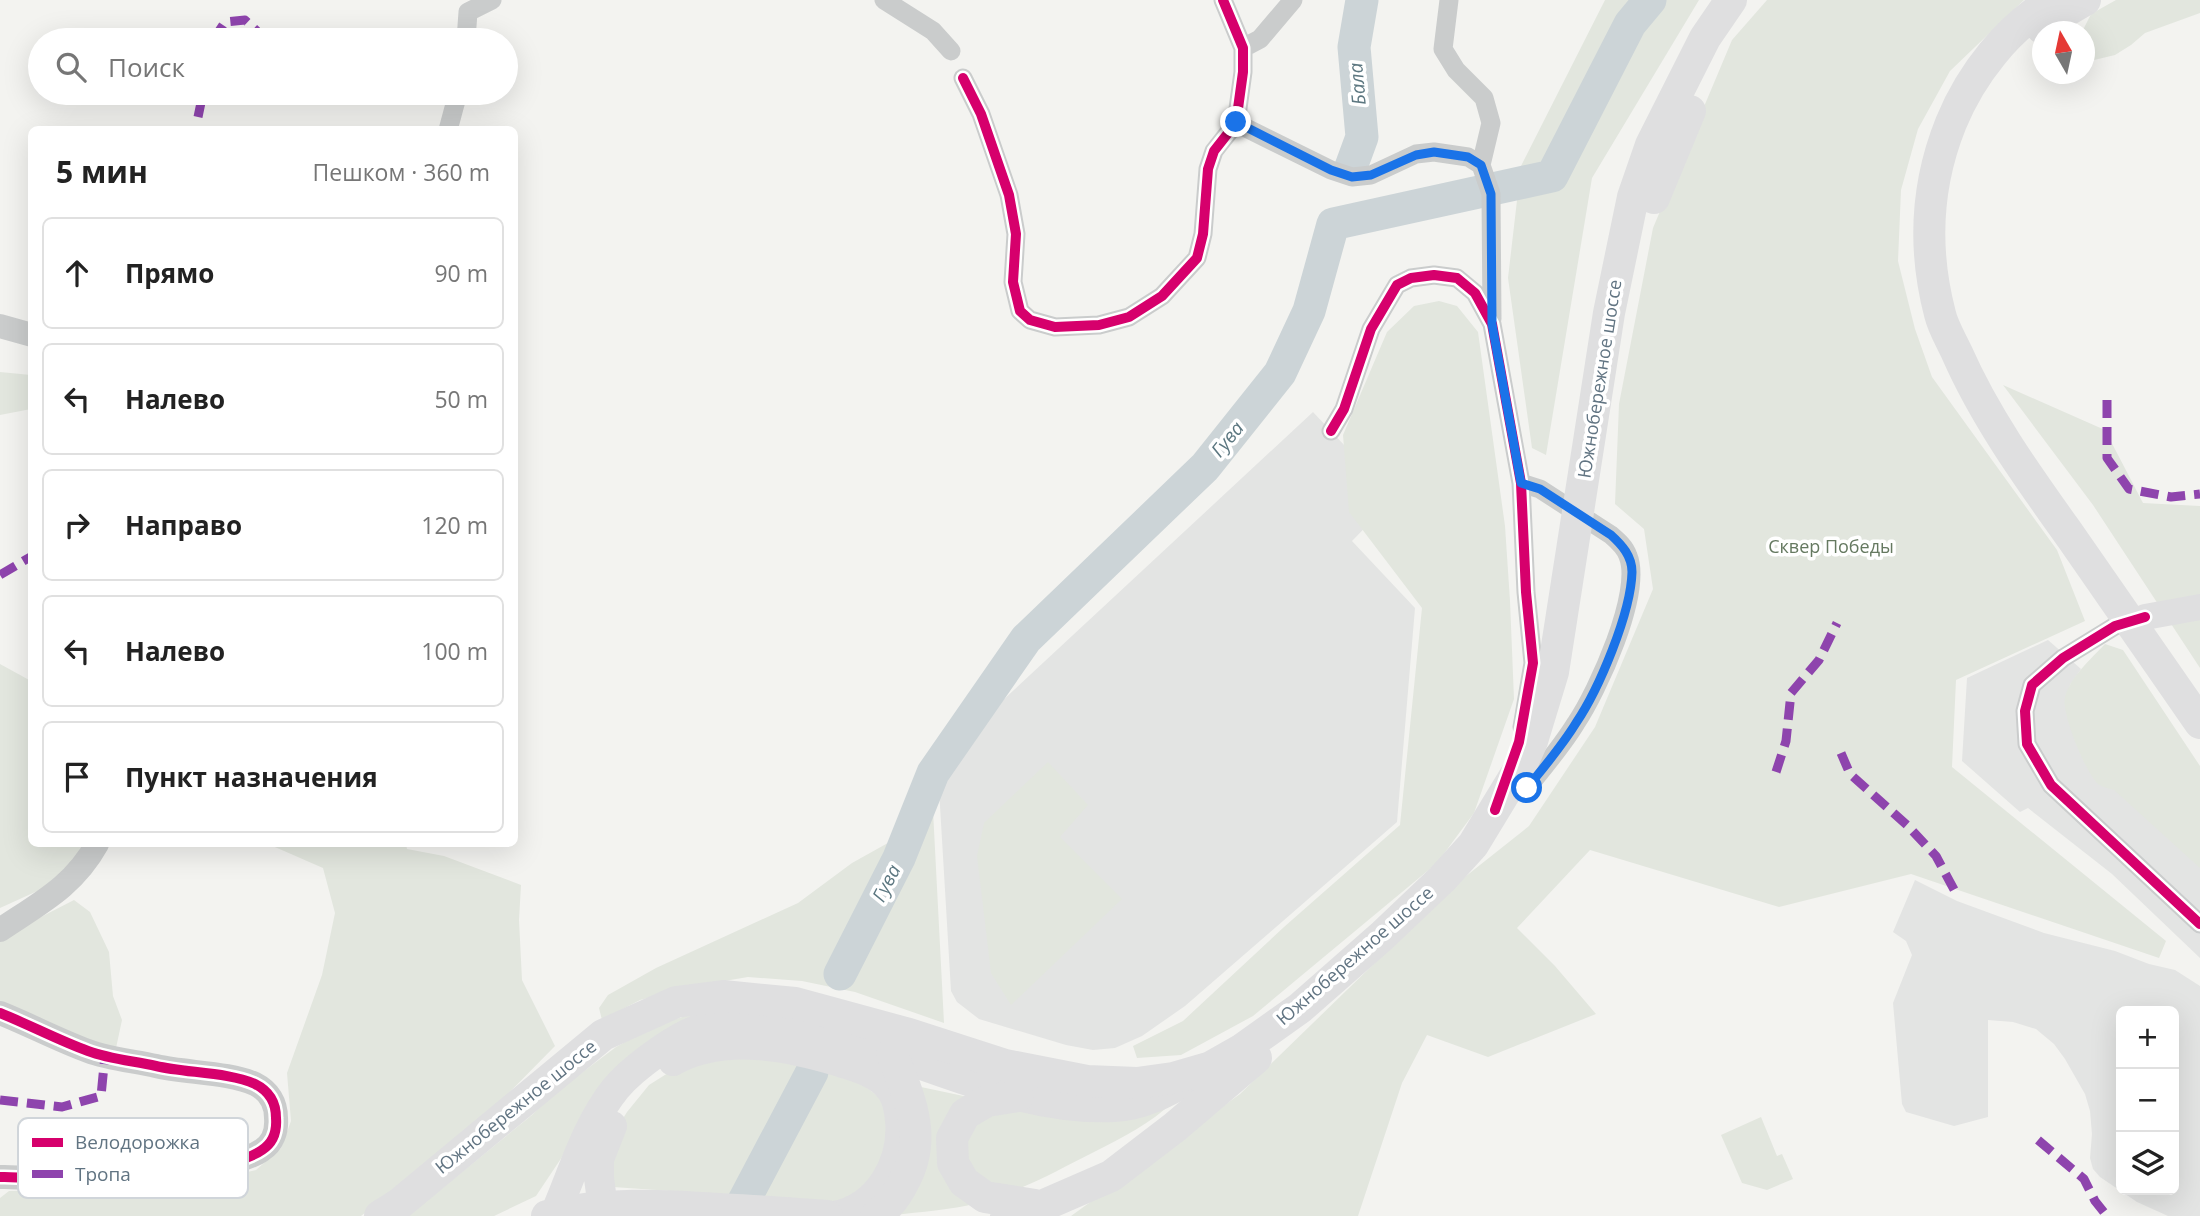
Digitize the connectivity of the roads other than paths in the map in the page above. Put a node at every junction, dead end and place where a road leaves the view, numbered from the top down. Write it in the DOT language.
graph roads {
  1 [pos="492,0"];
  2 [pos="884,0"];
  3 [pos="1223,0"];
  4 [pos="1293,0"];
  5 [pos="1449,0"];
  6 [pos="1731,0"];
  7 [pos="1755,0"];
  8 [pos="2054,0"];
  9 [pos="2085,0"];
  10 [pos="465,6"];
  11 [pos="466,28"];
  12 [pos="1242,48"];
  13 [pos="951,51"];
  14 [pos="964,78"];
  15 [pos="455,105"];
  16 [pos="1236,122"];
  17 [pos="449,126"];
  18 [pos="1483,169"];
  19 [pos="1492,324"];
  20 [pos="0,326"];
  21 [pos="28,334"];
  22 [pos="1331,431"];
  23 [pos="1591,475"];
  24 [pos="1521,483"];
  25 [pos="1580,543"];
  26 [pos="2200,607"];
  27 [pos="2129,621"];
  28 [pos="2200,697"];
  29 [pos="2200,723"];
  30 [pos="1527,788"];
  31 [pos="1495,810"];
  32 [pos="95,847"];
  33 [pos="2200,924"];
  34 [pos="0,930"];
  35 [pos="0,1013"];
  36 [pos="892,1054"];
  37 [pos="1211,1067"];
  38 [pos="1018,1096"];
  39 [pos="248,1158"];
  40 [pos="0,1177"];
  41 [pos="18,1178"];
  42 [pos="1047,1211"];
  43 [pos="823,1215"];
  44 [pos="380,1216"];
  45 [pos="547,1216"];
  46 [pos="554,1216"];
  47 [pos="604,1216"];
  48 [pos="876,1216"];
  49 [pos="1006,1216"];
  1 -- 10 [label="street"];
  2 -- 13 [label="street"];
  3 -- 12 [label="street"];
  4 -- 12 [label="street"];
  5 -- 18 [label="street"];
  6 -- 23 [label="highway, Южнобережное шоссе"];
  7 -- 23 [label="highway, Южнобережное шоссе"];
  8 -- 27 [label="highway"];
  9 -- 27 [label="highway"];
  10 -- 11 [label="street"];
  12 -- 16 [label="street"];
  14 -- 16 [label="street"];
  15 -- 17 [label="street"];
  16 -- 18 [label="street"];
  18 -- 19 [label="street"];
  19 -- 22 [label="street"];
  19 -- 24 [label="street"];
  20 -- 21 [label="street"];
  23 -- 25 [label="highway, Южнобережное шоссе"];
  24 -- 30 [label="street"];
  24 -- 31 [label="street"];
  25 -- 30 [label="highway, Южнобережное шоссе"];
  25 -- 31 [label="highway, Южнобережное шоссе"];
  26 -- 27 [label="main road"];
  27 -- 28 [label="highway"];
  27 -- 29 [label="highway"];
  27 -- 33 [label="street"];
  30 -- 42 [label="highway, Южнобережное шоссе"];
  31 -- 37 [label="highway, Южнобережное шоссе"];
  32 -- 34 [label="street"];
  35 -- 39 [label="street"];
  36 -- 38 [label="main road"];
  36 -- 46 [label="main road"];
  36 -- 48 [label="highway"];
  37 -- 38 [label="main road"];
  37 -- 44 [label="highway, Южнобережное шоссе"];
  38 -- 42 [label="highway"];
  40 -- 41 [label="street"];
  42 -- 49 [label="highway, Южнобережное шоссе"];
  43 -- 45 [label="highway"];
  43 -- 47 [label="main road"];
}
